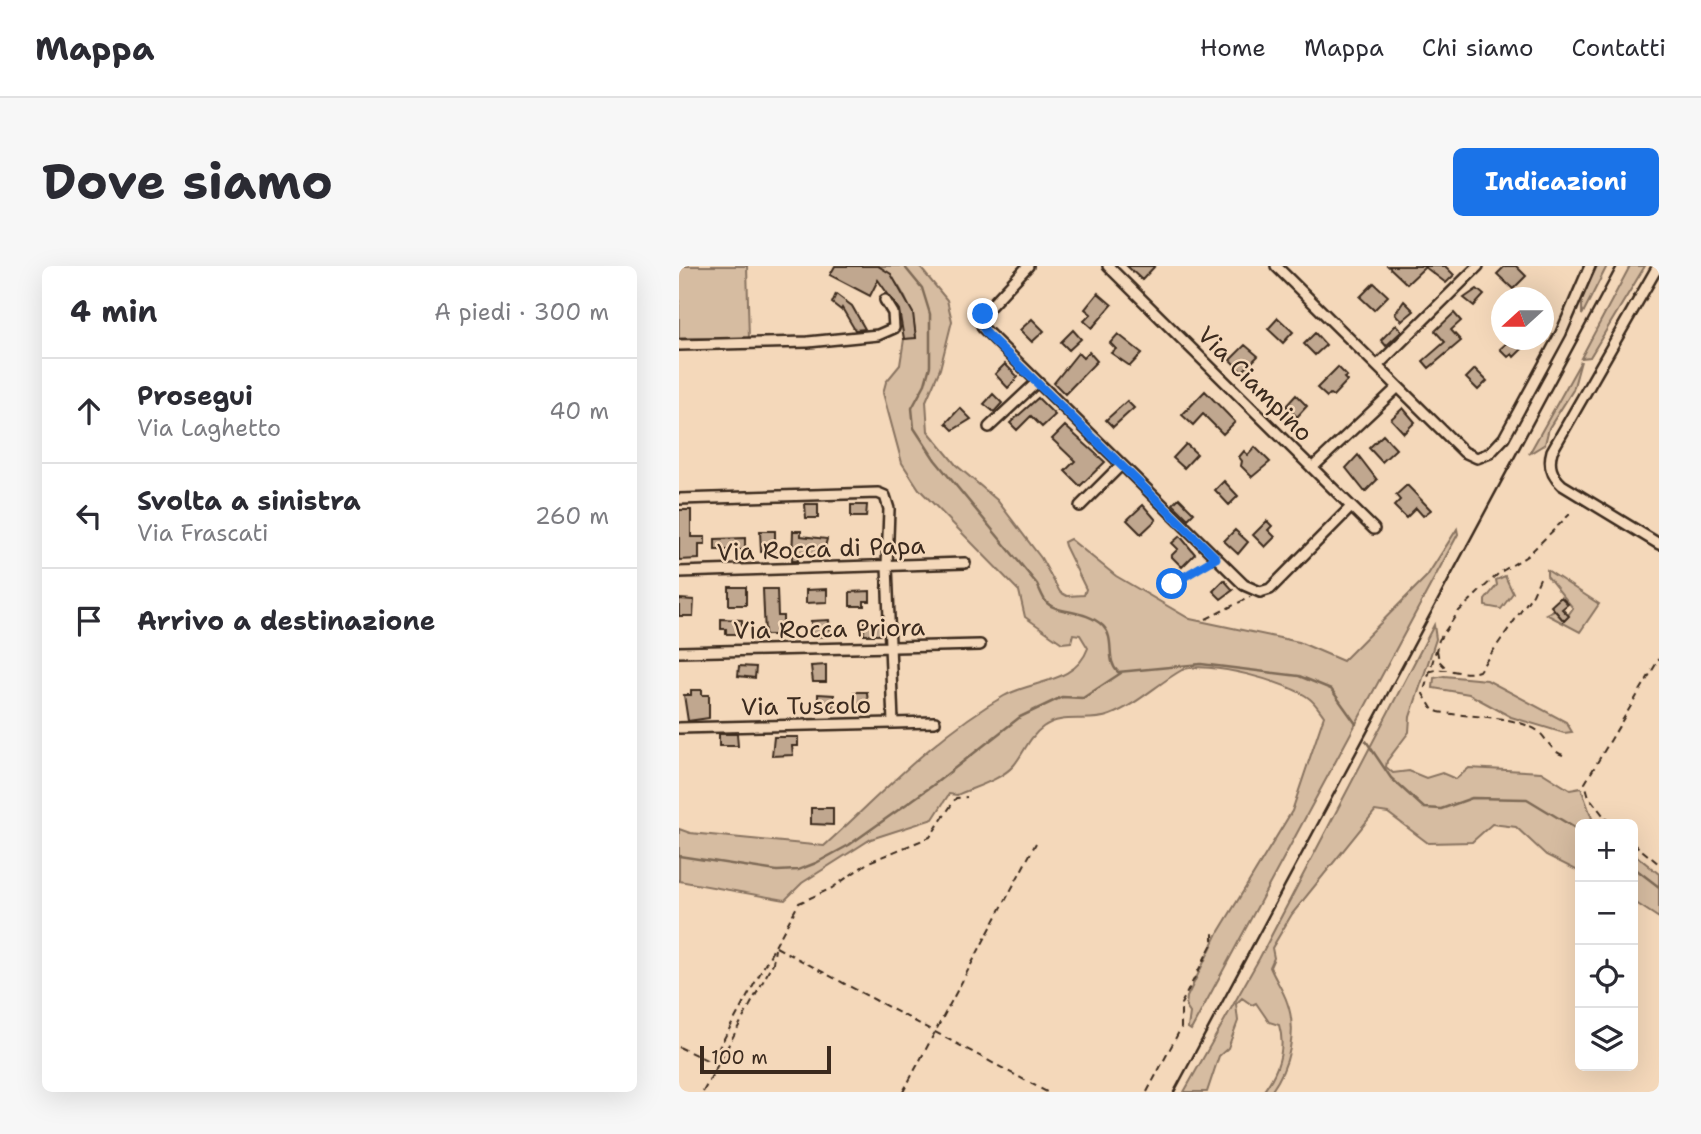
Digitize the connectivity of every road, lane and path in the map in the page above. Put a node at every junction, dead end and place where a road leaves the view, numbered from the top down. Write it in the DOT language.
graph roads {
  1 [pos="1028,266"];
  2 [pos="1108,266"];
  3 [pos="1276,266"];
  4 [pos="1478,266"];
  5 [pos="1590,266"];
  6 [pos="1658,266"];
  7 [pos="885,300"];
  8 [pos="679,345"];
  9 [pos="1377,366"];
  10 [pos="1036,383"];
  11 [pos="1398,387"];
  12 [pos="989,427"];
  13 [pos="1121,465"];
  14 [pos="1312,468"];
  15 [pos="679,499"];
  16 [pos="1080,506"];
  17 [pos="1351,507"];
  18 [pos="1570,514"];
  19 [pos="1374,529"];
  20 [pos="1659,544"];
  21 [pos="1216,558"];
  22 [pos="965,563"];
  23 [pos="887,566"];
  24 [pos="679,572"];
  25 [pos="1541,576"];
  26 [pos="1172,584"];
  27 [pos="1260,592"];
  28 [pos="1206,620"];
  29 [pos="980,645"];
  30 [pos="890,647"];
  31 [pos="1436,648"];
  32 [pos="679,652"];
  33 [pos="1659,659"];
  34 [pos="1448,669"];
  35 [pos="1428,672"];
  36 [pos="935,722"];
  37 [pos="893,723"];
  38 [pos="679,728"];
  39 [pos="1563,755"];
  40 [pos="967,797"];
  41 [pos="1606,819"];
  42 [pos="1036,843"];
  43 [pos="1638,847"];
  44 [pos="1659,864"];
  45 [pos="1213,933"];
  46 [pos="775,947"];
  47 [pos="935,1032"];
  48 [pos="679,1047"];
  49 [pos="705,1062"];
  50 [pos="716,1068"];
  51 [pos="703,1092"];
  52 [pos="903,1092"];
  53 [pos="1047,1092"];
  54 [pos="1147,1092"];
  1 -- 10 [label="street"];
  2 -- 14 [label="street, Via Ciampino"];
  3 -- 9 [label="street"];
  4 -- 9 [label="street"];
  5 -- 11 [label="street"];
  6 -- 20 [label="street"];
  7 -- 8 [label="street"];
  9 -- 11 [label="street"];
  10 -- 12 [label="street"];
  10 -- 13 [label="street"];
  11 -- 14 [label="street"];
  13 -- 16 [label="street"];
  13 -- 21 [label="street"];
  14 -- 17 [label="street, Via Ciampino"];
  15 -- 23 [label="street"];
  17 -- 19 [label="street, Via Ciampino"];
  17 -- 27 [label="street"];
  18 -- 31 [label="path"];
  21 -- 26 [label="path"];
  21 -- 27 [label="street"];
  22 -- 23 [label="street, Via Rocca di Papa"];
  23 -- 24 [label="street, Via Rocca di Papa"];
  23 -- 30 [label="street"];
  25 -- 34 [label="path"];
  27 -- 28 [label="path"];
  29 -- 30 [label="street, Via Rocca Priora"];
  30 -- 32 [label="street, Via Rocca Priora"];
  30 -- 37 [label="street"];
  31 -- 34 [label="path"];
  31 -- 35 [label="path"];
  33 -- 41 [label="path"];
  34 -- 35 [label="path"];
  35 -- 39 [label="path"];
  36 -- 37 [label="street, Via Tuscolo"];
  37 -- 38 [label="street, Via Tuscolo"];
  40 -- 46 [label="path"];
  42 -- 47 [label="path"];
  43 -- 44 [label="path"];
  45 -- 54 [label="path"];
  46 -- 47 [label="path"];
  46 -- 49 [label="path"];
  46 -- 50 [label="path"];
  47 -- 52 [label="path"];
  47 -- 53 [label="path"];
  48 -- 49 [label="path"];
  49 -- 50 [label="path"];
  50 -- 51 [label="path"];
}
